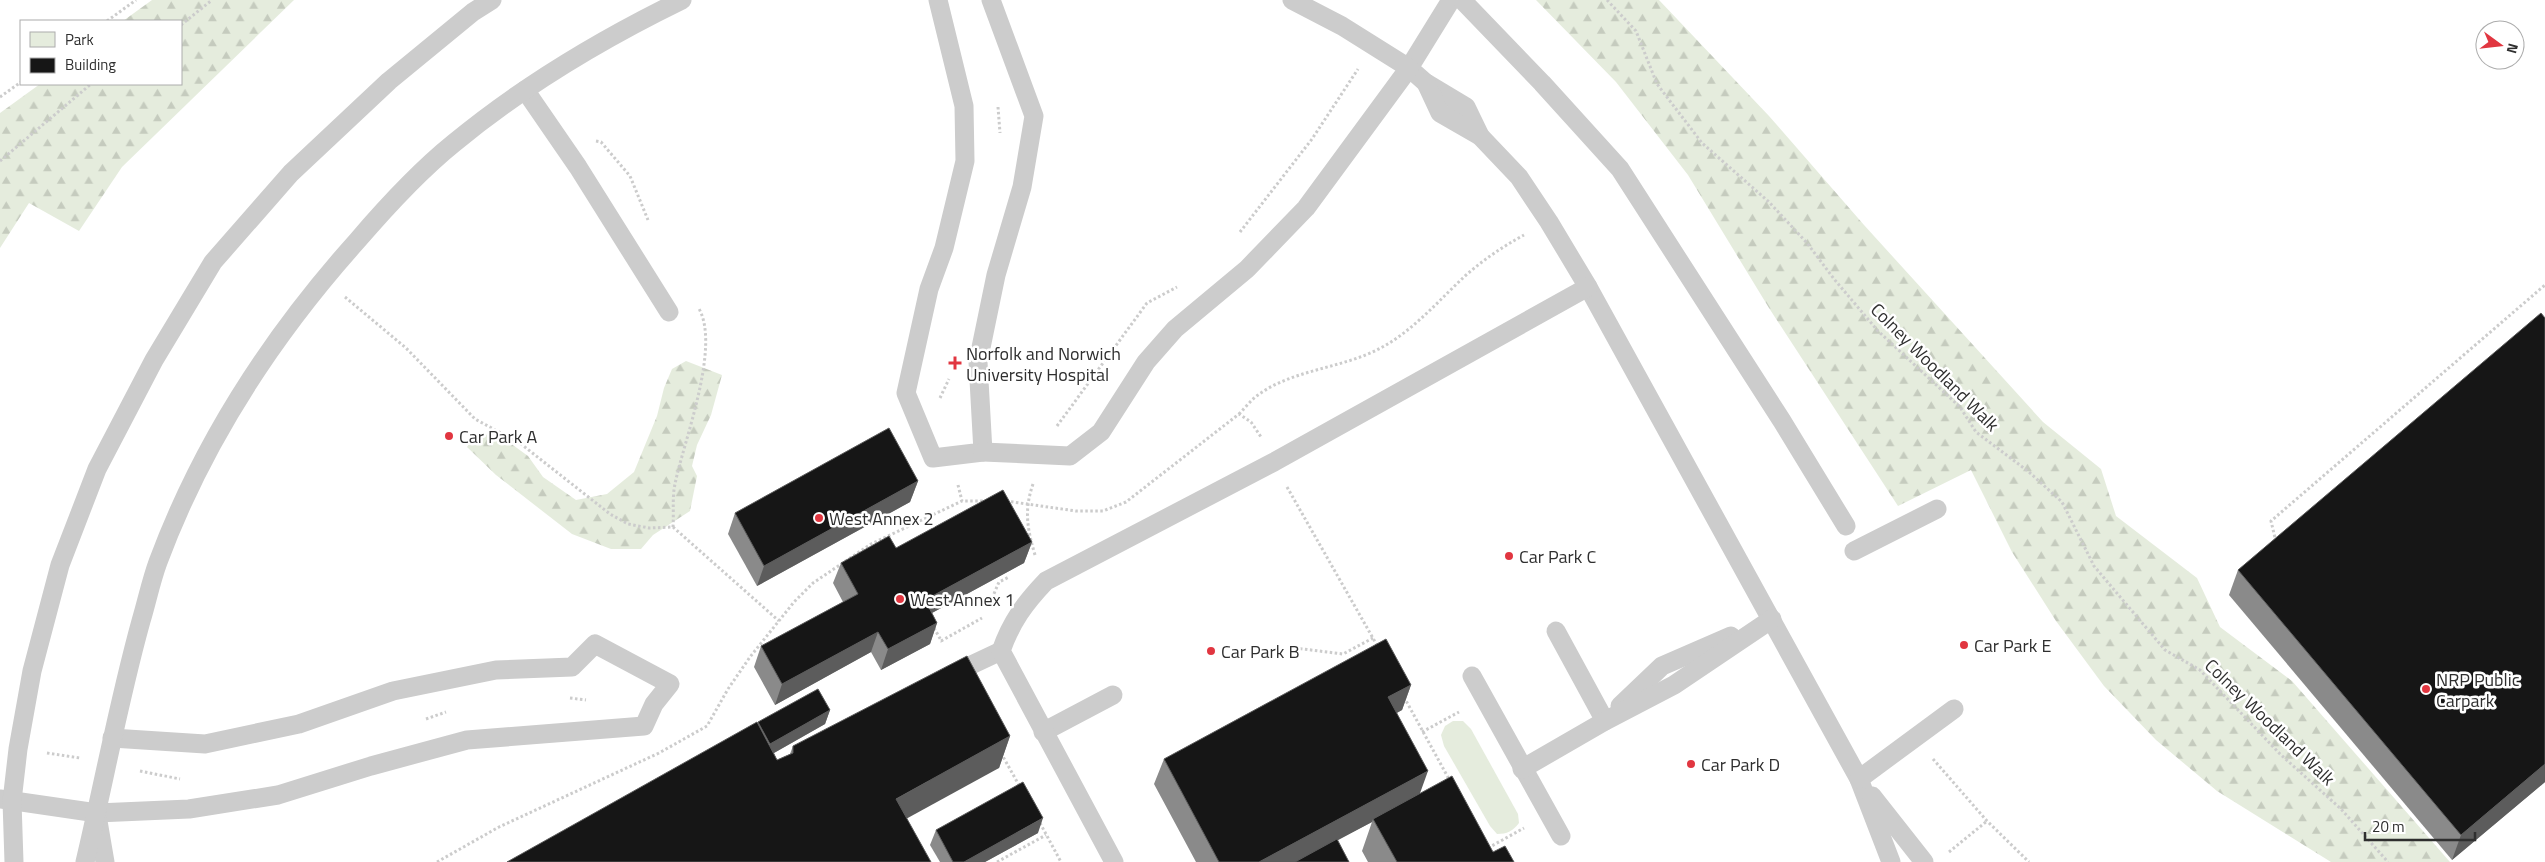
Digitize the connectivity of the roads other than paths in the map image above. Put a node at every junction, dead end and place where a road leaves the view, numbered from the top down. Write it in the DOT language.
graph roads {
  1 [pos="492,0"];
  2 [pos="682,0"];
  3 [pos="938,0"];
  4 [pos="991,0"];
  5 [pos="1292,0"];
  6 [pos="1451,0"];
  7 [pos="1462,0"];
  8 [pos="1409,68"];
  9 [pos="525,90"];
  10 [pos="1588,287"];
  11 [pos="669,312"];
  12 [pos="983,452"];
  13 [pos="1937,510"];
  14 [pos="1846,526"];
  15 [pos="1854,551"];
  16 [pos="1772,619"];
  17 [pos="1556,631"];
  18 [pos="1001,651"];
  19 [pos="1472,676"];
  20 [pos="934,683"];
  21 [pos="1113,695"];
  22 [pos="1954,709"];
  23 [pos="1605,721"];
  24 [pos="1043,732"];
  25 [pos="112,738"];
  26 [pos="1522,769"];
  27 [pos="1859,779"];
  28 [pos="6,800"];
  29 [pos="97,813"];
  30 [pos="1561,836"];
  31 [pos="14,862"];
  32 [pos="85,862"];
  33 [pos="95,862"];
  34 [pos="105,862"];
  35 [pos="1114,862"];
  36 [pos="1891,862"];
  37 [pos="1924,862"];
  1 -- 28 [label="lane"];
  2 -- 9 [label="lane"];
  3 -- 12 [label="lane"];
  4 -- 12 [label="lane"];
  5 -- 8 [label="lane"];
  6 -- 8 [label="lane"];
  7 -- 14 [label="lane"];
  8 -- 10 [label="lane"];
  8 -- 12 [label="lane"];
  9 -- 11 [label="lane"];
  9 -- 25 [label="lane"];
  10 -- 16 [label="lane"];
  10 -- 18 [label="lane"];
  13 -- 15 [label="lane"];
  16 -- 23 [label="lane"];
  16 -- 27 [label="lane"];
  17 -- 23 [label="lane"];
  18 -- 20 [label="lane"];
  18 -- 24 [label="lane"];
  19 -- 26 [label="lane"];
  21 -- 24 [label="lane"];
  22 -- 27 [label="lane"];
  23 -- 26 [label="lane"];
  24 -- 35 [label="lane"];
  25 -- 29 [label="lane"];
  25 -- 29 [label="lane"];
  26 -- 30 [label="lane"];
  27 -- 36 [label="lane"];
  27 -- 37 [label="lane"];
  28 -- 29 [label="lane"];
  28 -- 31 [label="lane"];
  29 -- 32 [label="lane"];
  29 -- 33 [label="lane"];
  29 -- 34 [label="lane"];
}
